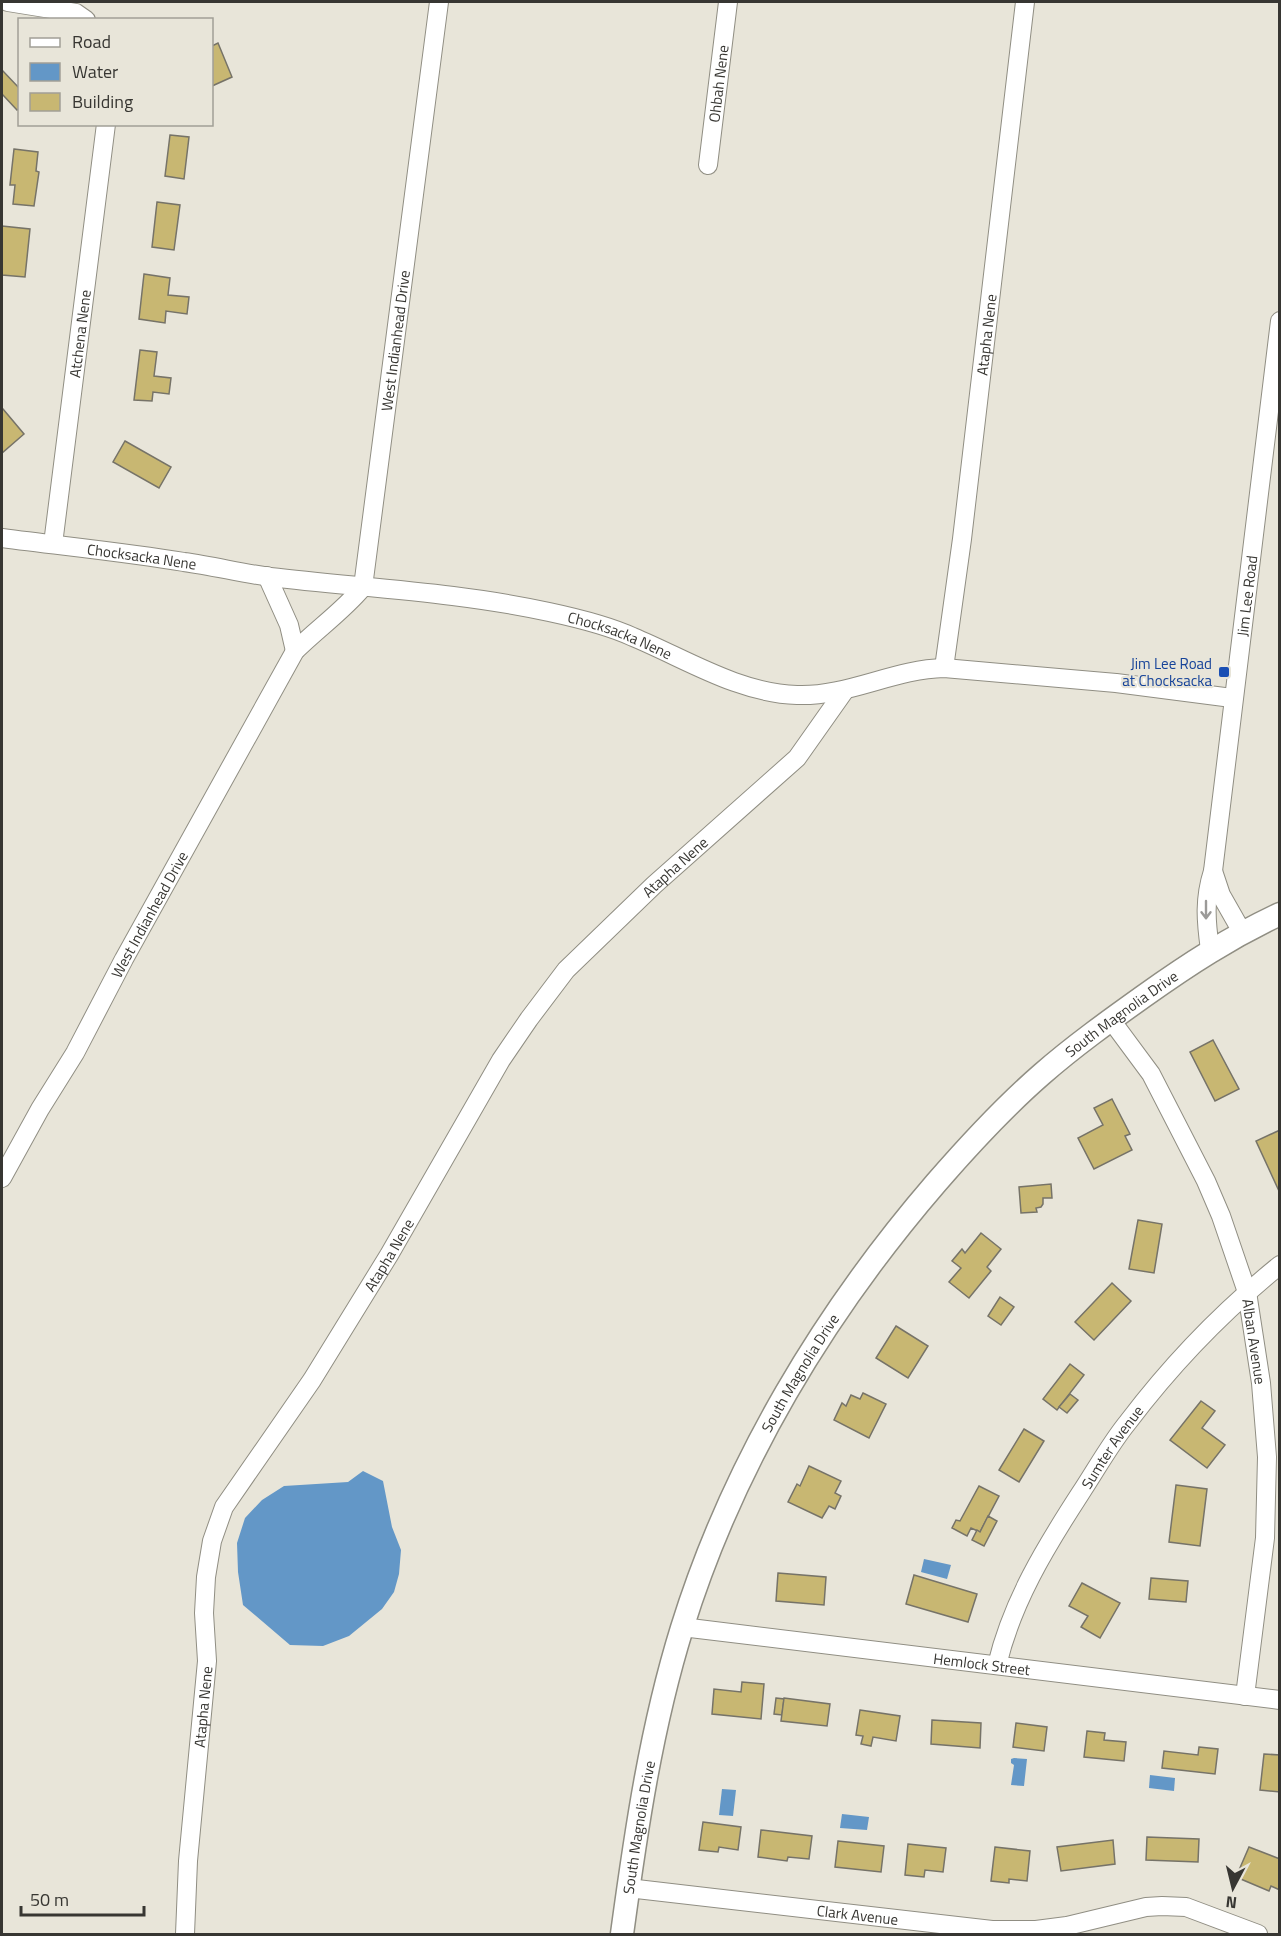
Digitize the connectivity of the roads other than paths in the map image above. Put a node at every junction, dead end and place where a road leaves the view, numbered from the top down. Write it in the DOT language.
graph roads {
  1 [pos="8,2"];
  2 [pos="439,2"];
  3 [pos="728,2"];
  4 [pos="1025,2"];
  5 [pos="81,16"];
  6 [pos="106,126"];
  7 [pos="708,165"];
  8 [pos="1280,321"];
  9 [pos="2,538"];
  10 [pos="53,544"];
  11 [pos="267,576"];
  12 [pos="363,587"];
  13 [pos="295,651"];
  14 [pos="944,668"];
  15 [pos="846,690"];
  16 [pos="1232,698"];
  17 [pos="1213,871"];
  18 [pos="1280,914"];
  19 [pos="1242,932"];
  20 [pos="1210,950"];
  21 [pos="1111,1020"];
  22 [pos="2,1178"];
  23 [pos="1280,1265"];
  24 [pos="1247,1292"];
  25 [pos="682,1627"];
  26 [pos="997,1665"];
  27 [pos="1245,1696"];
  28 [pos="1280,1700"];
  29 [pos="628,1888"];
  30 [pos="185,1935"];
  31 [pos="622,1935"];
  32 [pos="1258,1935"];
  1 -- 5 [label="street"];
  2 -- 12 [label="street, West Indianhead Drive"];
  3 -- 7 [label="street, Ohbah Nene"];
  4 -- 14 [label="street, Atapha Nene"];
  6 -- 10 [label="street, Atchena Nene"];
  8 -- 16 [label="street, Jim Lee Road"];
  9 -- 10 [label="street, Chocksacka Nene"];
  10 -- 11 [label="street, Chocksacka Nene"];
  11 -- 12 [label="street, Chocksacka Nene"];
  11 -- 13 [label="street"];
  12 -- 13 [label="street, West Indianhead Drive"];
  12 -- 15 [label="street, Chocksacka Nene"];
  13 -- 22 [label="street, West Indianhead Drive"];
  14 -- 15 [label="street, Chocksacka Nene"];
  14 -- 16 [label="street, Chocksacka Nene"];
  15 -- 30 [label="street, Atapha Nene"];
  16 -- 17 [label="street, Jim Lee Road"];
  17 -- 19 [label="street, Jim Lee Road"];
  17 -- 20 [label="street, Jim Lee Road, one-way"];
  18 -- 19 [label="main road, South Magnolia Drive"];
  19 -- 20 [label="main road, South Magnolia Drive"];
  20 -- 21 [label="main road, South Magnolia Drive"];
  21 -- 24 [label="street, Alban Avenue"];
  21 -- 25 [label="main road, South Magnolia Drive"];
  23 -- 24 [label="street, Sumter Avenue"];
  24 -- 26 [label="street, Sumter Avenue"];
  24 -- 27 [label="street, Alban Avenue"];
  25 -- 26 [label="street, Hemlock Street"];
  25 -- 29 [label="main road, South Magnolia Drive"];
  26 -- 27 [label="street, Hemlock Street"];
  27 -- 28 [label="street, Hemlock Street"];
  29 -- 31 [label="main road, South Magnolia Drive"];
  29 -- 32 [label="street, Clark Avenue"];
}
